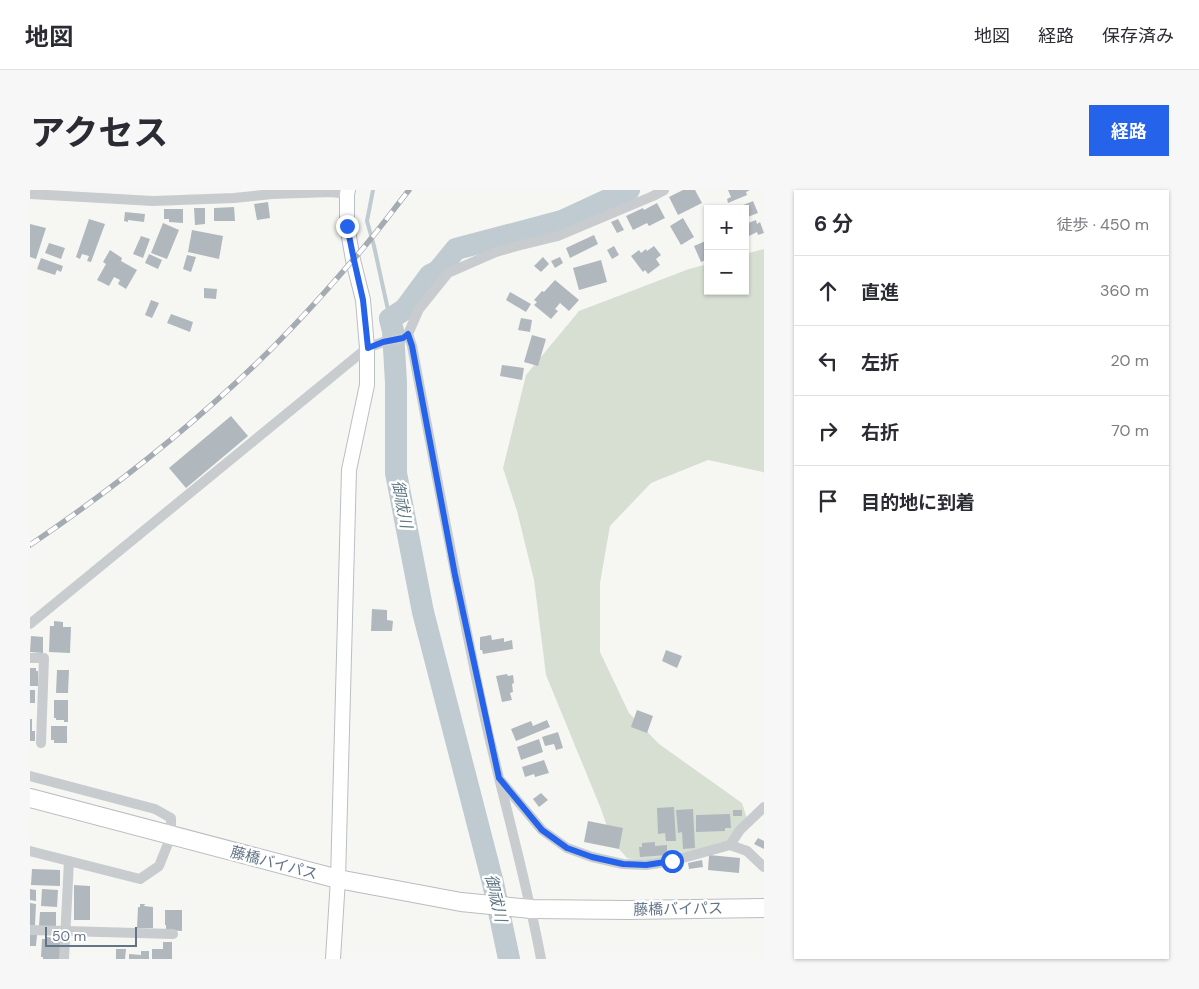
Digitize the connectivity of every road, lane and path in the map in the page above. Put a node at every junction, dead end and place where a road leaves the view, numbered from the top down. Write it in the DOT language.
graph roads {
  1 [pos="664,190"];
  2 [pos="348,192"];
  3 [pos="30,194"];
  4 [pos="83,194"];
  5 [pos="406,335"];
  6 [pos="368,348"];
  7 [pos="30,624"];
  8 [pos="30,658"];
  9 [pos="41,743"];
  10 [pos="30,776"];
  11 [pos="499,778"];
  12 [pos="36,800"];
  13 [pos="764,806"];
  14 [pos="171,836"];
  15 [pos="730,844"];
  16 [pos="30,851"];
  17 [pos="69,861"];
  18 [pos="764,867"];
  19 [pos="338,879"];
  20 [pos="526,908"];
  21 [pos="764,908"];
  22 [pos="30,930"];
  23 [pos="65,931"];
  24 [pos="173,934"];
  25 [pos="64,959"];
  26 [pos="333,959"];
  27 [pos="541,959"];
  1 -- 5 [label="street"];
  2 -- 4 [label="street"];
  2 -- 6 [label="street"];
  3 -- 4 [label="street"];
  5 -- 6 [label="street"];
  5 -- 11 [label="street"];
  6 -- 7 [label="street"];
  6 -- 19 [label="street"];
  8 -- 9 [label="street"];
  10 -- 14 [label="street"];
  11 -- 15 [label="street"];
  11 -- 20 [label="street"];
  12 -- 14 [label="highway, 藤橋バイパス"];
  13 -- 15 [label="street"];
  14 -- 17 [label="street"];
  14 -- 19 [label="highway, 藤橋バイパス"];
  15 -- 18 [label="street"];
  16 -- 17 [label="street"];
  17 -- 23 [label="street"];
  19 -- 20 [label="highway, 藤橋バイパス"];
  19 -- 26 [label="street"];
  20 -- 21 [label="highway, 藤橋バイパス"];
  20 -- 27 [label="street"];
  22 -- 23 [label="street"];
  23 -- 24 [label="street"];
  23 -- 25 [label="street"];
}
